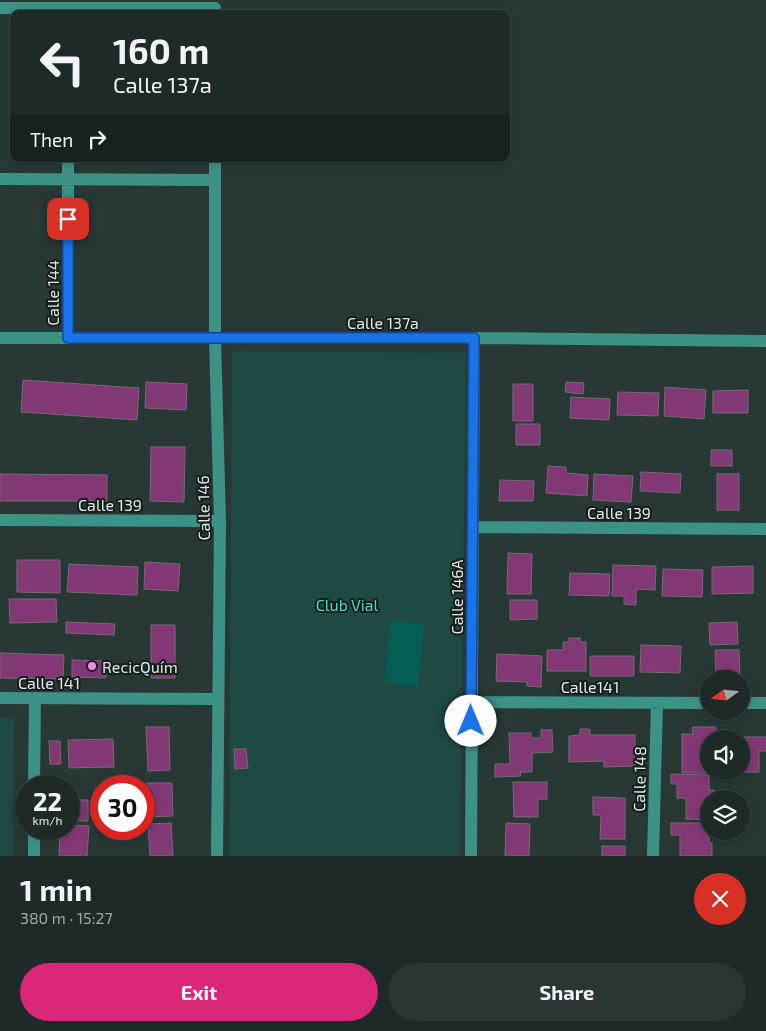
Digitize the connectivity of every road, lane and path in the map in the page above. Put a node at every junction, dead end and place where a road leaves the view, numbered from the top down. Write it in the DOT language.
graph roads {
  1 [pos="68,7"];
  2 [pos="215,7"];
  3 [pos="0,8"];
  4 [pos="68,162"];
  5 [pos="215,162"];
  6 [pos="0,179"];
  7 [pos="68,179"];
  8 [pos="215,180"];
  9 [pos="0,338"];
  10 [pos="68,338"];
  11 [pos="474,338"];
  12 [pos="215,339"];
  13 [pos="766,341"];
  14 [pos="0,520"];
  15 [pos="220,521"];
  16 [pos="473,527"];
  17 [pos="766,529"];
  18 [pos="0,698"];
  19 [pos="35,698"];
  20 [pos="218,699"];
  21 [pos="471,702"];
  22 [pos="657,703"];
  23 [pos="700,703"];
  24 [pos="750,703"];
  25 [pos="766,704"];
  26 [pos="34,775"];
  27 [pos="34,840"];
  28 [pos="34,856"];
  29 [pos="217,856"];
  30 [pos="471,856"];
  31 [pos="653,856"];
  1 -- 2 [label="street"];
  1 -- 3 [label="street"];
  4 -- 7 [label="street, Calle 144"];
  5 -- 8 [label="street, Calle 146"];
  6 -- 7 [label="street"];
  7 -- 8 [label="street"];
  7 -- 10 [label="street, Calle 144"];
  8 -- 12 [label="street, Calle 146"];
  9 -- 10 [label="street, Calle 137a"];
  10 -- 12 [label="street, Calle 137a"];
  11 -- 12 [label="street, Calle 137a"];
  11 -- 13 [label="street, Calle 137a"];
  11 -- 16 [label="street, Calle 146A"];
  12 -- 15 [label="street, Calle 146"];
  14 -- 15 [label="street, Calle 139"];
  15 -- 20 [label="street, Calle 146"];
  16 -- 17 [label="street, Calle 139"];
  16 -- 21 [label="street, Calle 146A"];
  18 -- 19 [label="street, Calle 141"];
  19 -- 20 [label="street, Calle 141"];
  19 -- 26 [label="street"];
  20 -- 29 [label="street, Calle 146"];
  21 -- 22 [label="street, Calle141"];
  21 -- 30 [label="street, Calle 146A"];
  22 -- 23 [label="street, Calle141"];
  22 -- 31 [label="street, Calle 148"];
  24 -- 25 [label="street"];
  27 -- 28 [label="street"];
}
